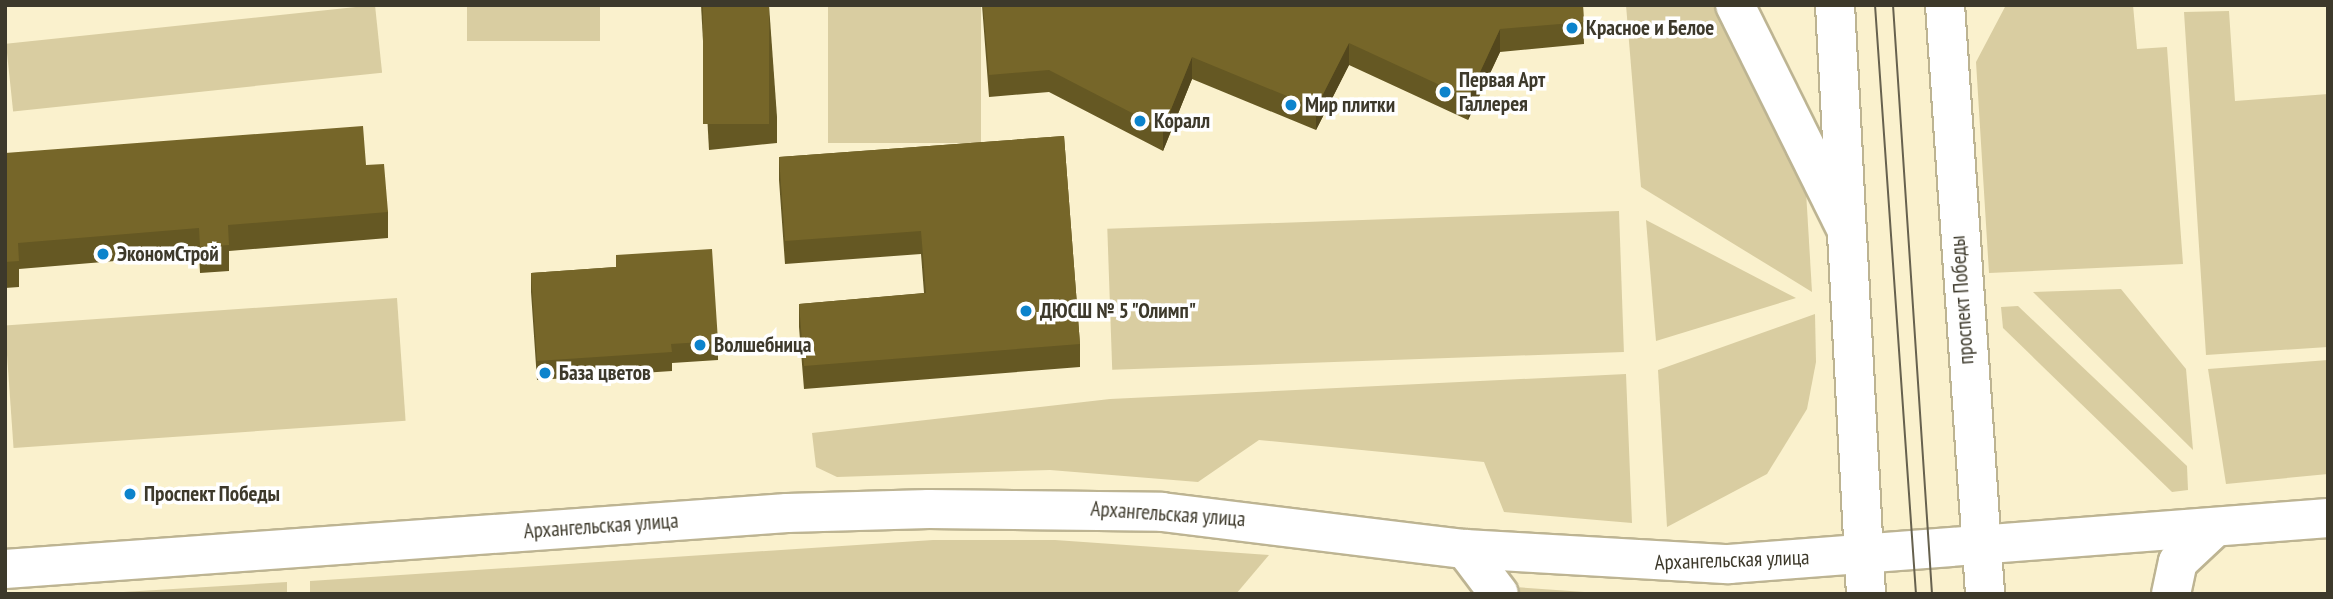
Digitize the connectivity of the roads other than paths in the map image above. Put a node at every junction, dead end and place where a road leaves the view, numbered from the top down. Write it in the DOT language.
graph roads {
  1 [pos="1735,5"];
  2 [pos="1835,5"];
  3 [pos="1945,5"];
  4 [pos="1845,226"];
  5 [pos="2328,518"];
  6 [pos="2213,529"];
  7 [pos="1981,547"];
  8 [pos="1465,549"];
  9 [pos="1864,555"];
  10 [pos="5,569"];
  11 [pos="1499,594"];
  12 [pos="1866,594"];
  13 [pos="1985,594"];
  14 [pos="2171,594"];
  1 -- 4 [label="main road"];
  2 -- 4 [label="main road"];
  3 -- 7 [label="main road, проспект Победы"];
  4 -- 9 [label="main road"];
  5 -- 6 [label="main road, Архангельская улица"];
  6 -- 7 [label="main road, Архангельская улица"];
  6 -- 14 [label="main road"];
  7 -- 9 [label="main road, Архангельская улица"];
  7 -- 13 [label="main road, проспект Победы"];
  8 -- 9 [label="main road, Архангельская улица"];
  8 -- 10 [label="main road, Архангельская улица"];
  8 -- 11 [label="main road"];
  9 -- 12 [label="main road"];
}
